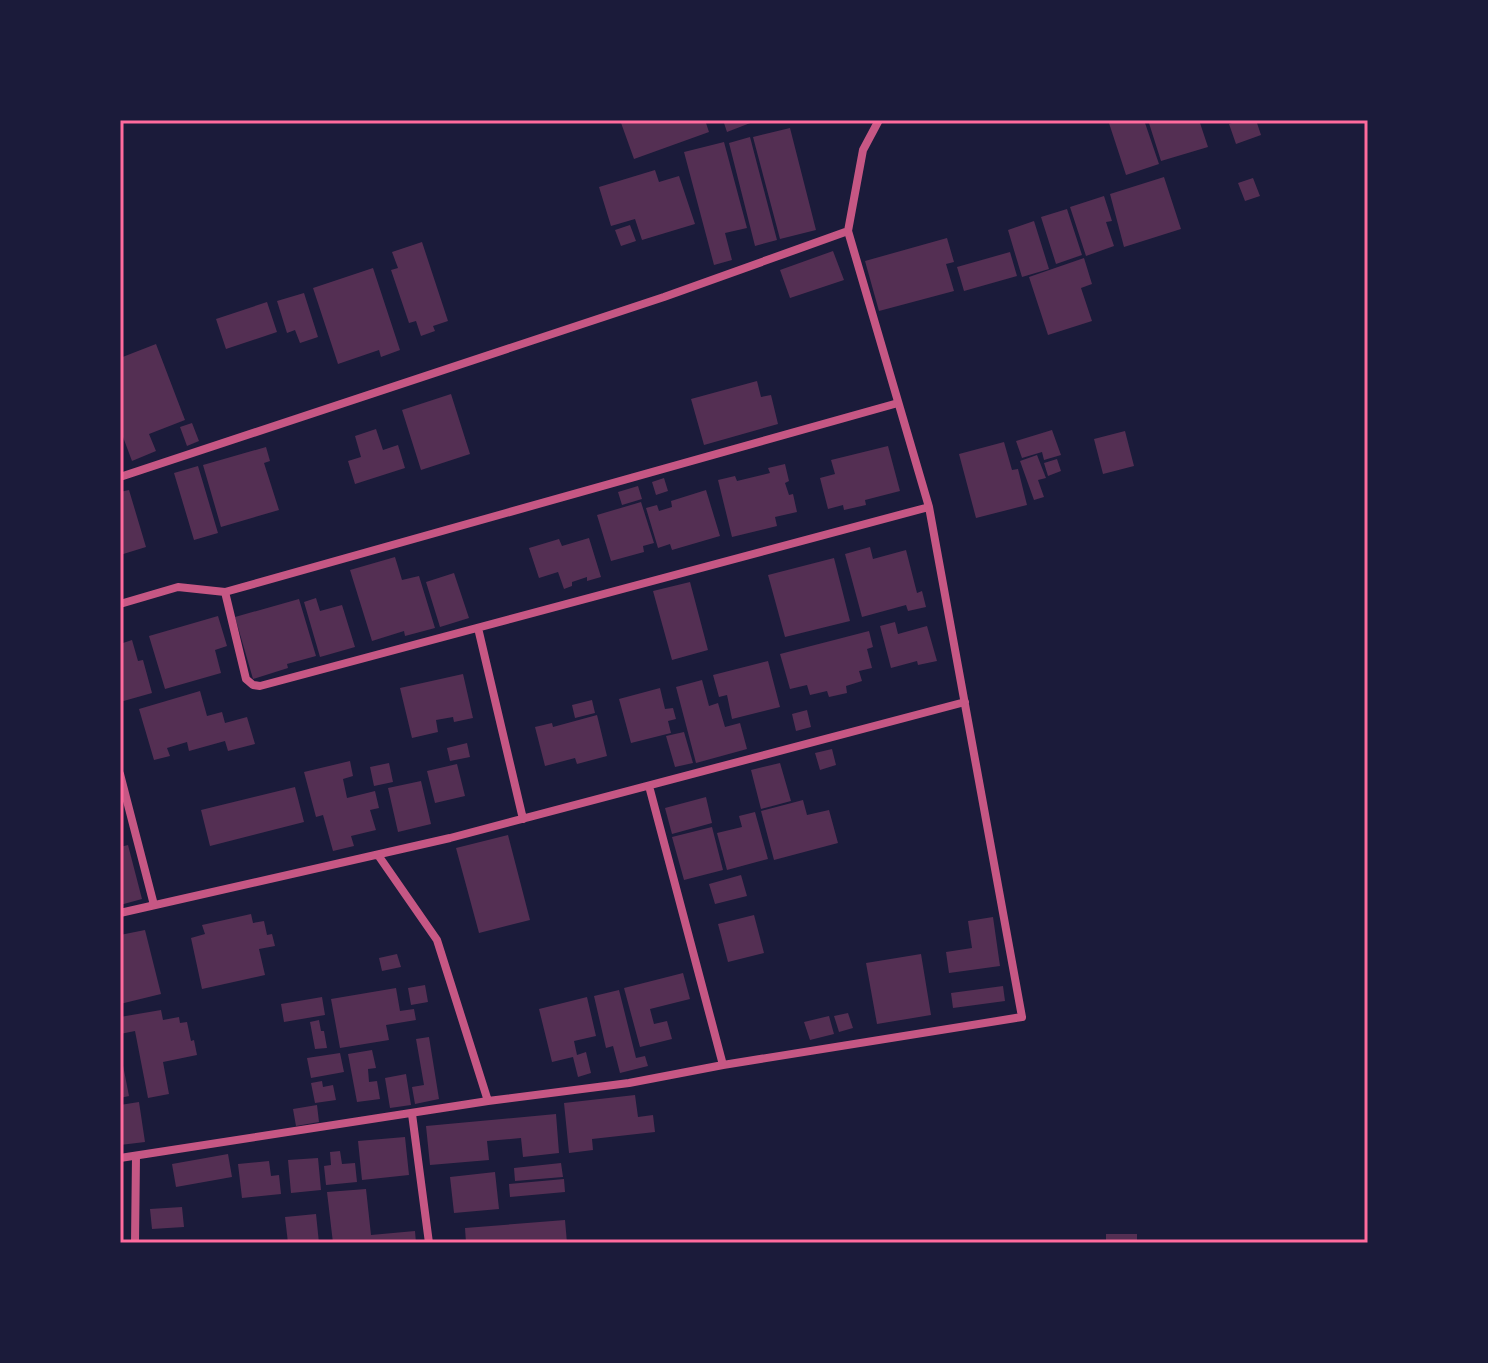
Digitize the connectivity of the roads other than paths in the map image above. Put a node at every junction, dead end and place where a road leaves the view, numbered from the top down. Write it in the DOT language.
graph roads {
  1 [pos="879,120"];
  2 [pos="848,231"];
  3 [pos="898,403"];
  4 [pos="120,477"];
  5 [pos="929,507"];
  6 [pos="225,592"];
  7 [pos="120,604"];
  8 [pos="478,628"];
  9 [pos="965,702"];
  10 [pos="120,774"];
  11 [pos="649,786"];
  12 [pos="523,819"];
  13 [pos="378,855"];
  14 [pos="154,905"];
  15 [pos="120,913"];
  16 [pos="723,1065"];
  17 [pos="488,1101"];
  18 [pos="412,1114"];
  19 [pos="136,1156"];
  20 [pos="120,1158"];
  21 [pos="135,1243"];
  22 [pos="429,1243"];
  1 -- 2 [label="street"];
  2 -- 3 [label="street"];
  2 -- 4 [label="street"];
  3 -- 5 [label="street"];
  3 -- 6 [label="street"];
  5 -- 8 [label="street"];
  5 -- 9 [label="street"];
  6 -- 7 [label="street"];
  6 -- 8 [label="street"];
  8 -- 12 [label="street"];
  9 -- 11 [label="street"];
  9 -- 16 [label="street"];
  10 -- 14 [label="street"];
  11 -- 12 [label="street"];
  11 -- 16 [label="street"];
  12 -- 13 [label="street"];
  13 -- 14 [label="street"];
  13 -- 17 [label="street"];
  14 -- 15 [label="street"];
  16 -- 17 [label="street"];
  17 -- 18 [label="street"];
  18 -- 19 [label="street"];
  18 -- 22 [label="street"];
  19 -- 20 [label="street"];
  19 -- 21 [label="street"];
}
